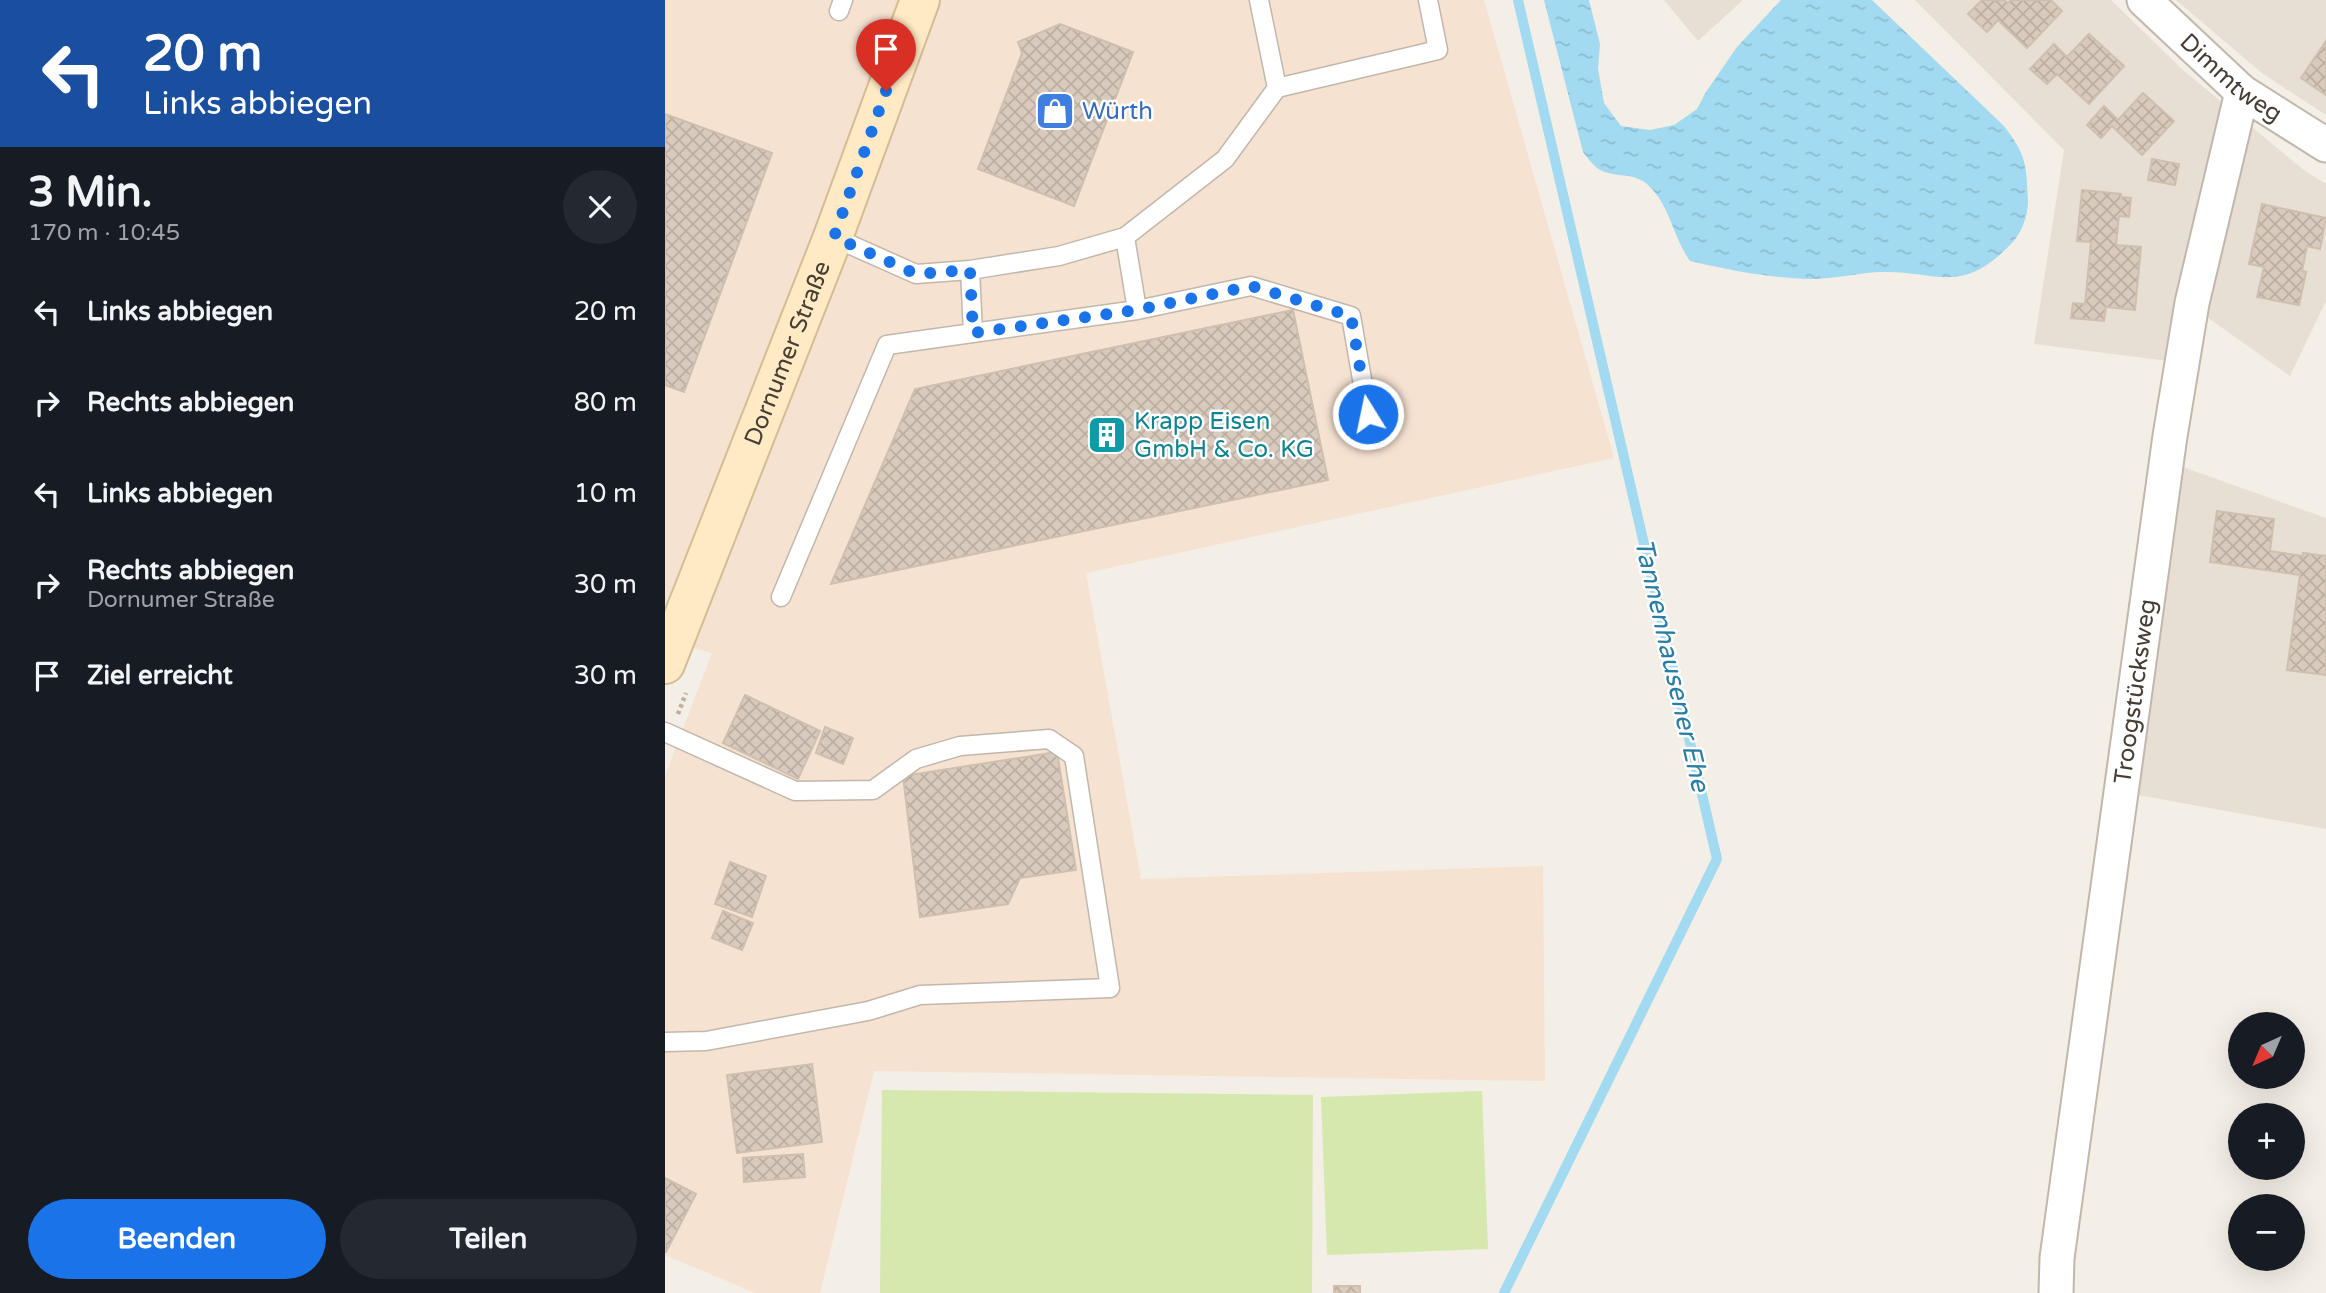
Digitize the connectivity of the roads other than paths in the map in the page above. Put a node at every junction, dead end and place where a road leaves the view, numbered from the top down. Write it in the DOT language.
graph roads {
  1 [pos="920,0"];
  2 [pos="1259,0"];
  3 [pos="1428,0"];
  4 [pos="2144,0"];
  5 [pos="1277,88"];
  6 [pos="2242,92"];
  7 [pos="2326,145"];
  8 [pos="834,237"];
  9 [pos="1125,237"];
  10 [pos="970,270"];
  11 [pos="1137,310"];
  12 [pos="973,333"];
  13 [pos="1368,414"];
  14 [pos="781,597"];
  15 [pos="665,664"];
  16 [pos="665,732"];
  17 [pos="665,1042"];
  18 [pos="2056,1293"];
  1 -- 8 [label="main road, Dornumer Straße"];
  2 -- 5 [label="lane"];
  3 -- 5 [label="lane"];
  4 -- 6 [label="street, Dimmtweg"];
  5 -- 9 [label="lane"];
  6 -- 7 [label="street, Dimmtweg"];
  6 -- 18 [label="street, Troogstücksweg"];
  8 -- 10 [label="lane"];
  8 -- 15 [label="main road, Dornumer Straße"];
  9 -- 10 [label="lane"];
  9 -- 11 [label="lane"];
  10 -- 12 [label="lane"];
  11 -- 12 [label="lane"];
  11 -- 13 [label="lane"];
  12 -- 14 [label="lane"];
  16 -- 17 [label="lane"];
}
